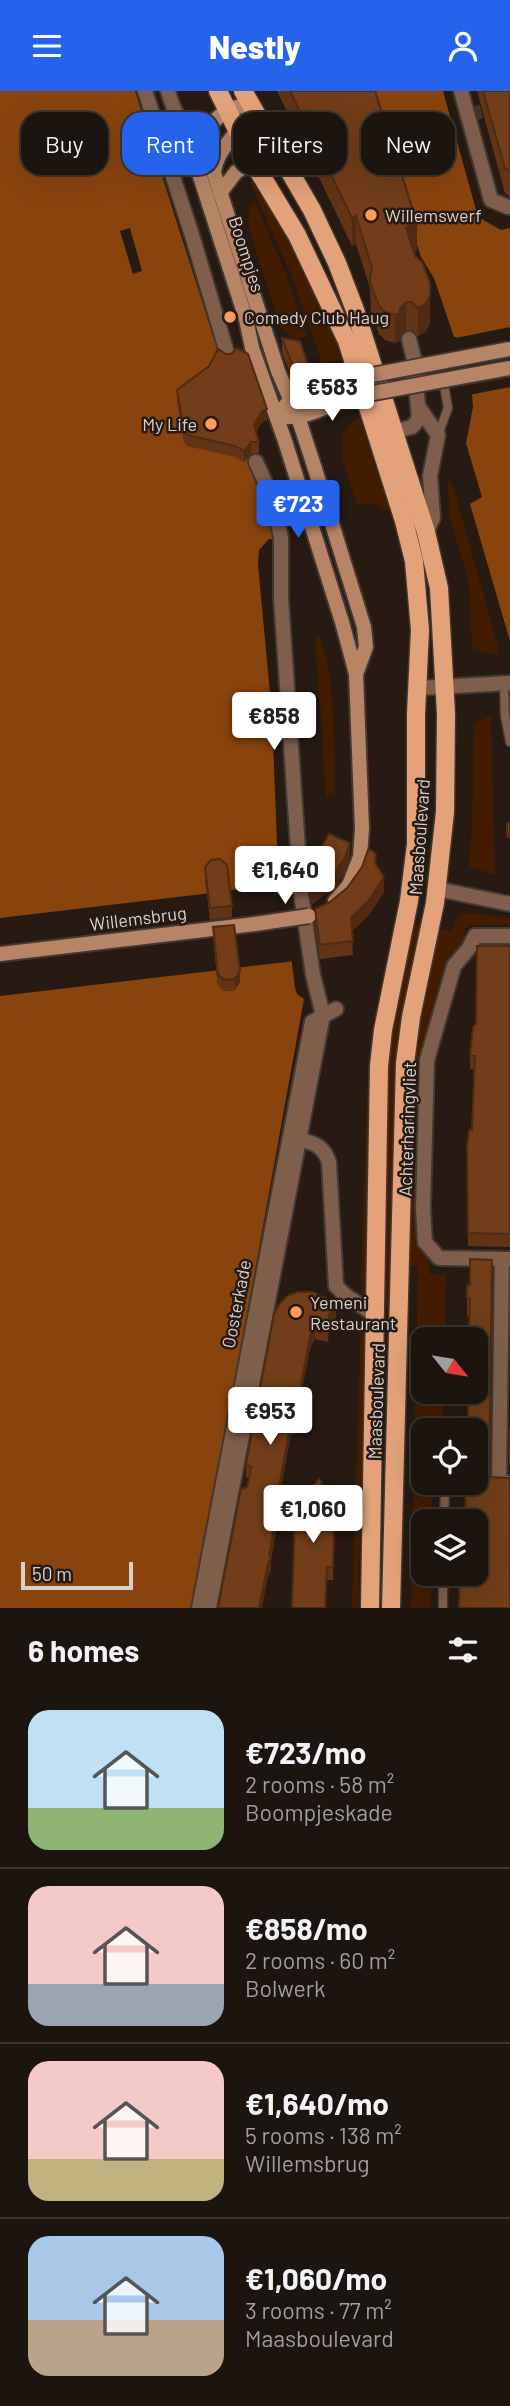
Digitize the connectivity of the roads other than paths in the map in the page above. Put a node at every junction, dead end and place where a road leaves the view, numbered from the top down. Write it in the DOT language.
graph roads {
  1 [pos="145,91"];
  2 [pos="168,91"];
  3 [pos="218,91"];
  4 [pos="461,91"];
  5 [pos="246,97"];
  6 [pos="176,112"];
  7 [pos="227,112"];
  8 [pos="219,118"];
  9 [pos="233,125"];
  10 [pos="233,134"];
  11 [pos="200,175"];
  12 [pos="234,175"];
  13 [pos="261,175"];
  14 [pos="220,193"];
  15 [pos="508,207"];
  16 [pos="409,339"];
  17 [pos="510,349"];
  18 [pos="228,356"];
  19 [pos="510,368"];
  20 [pos="444,385"];
  21 [pos="289,401"];
  22 [pos="418,405"];
  23 [pos="276,417"];
  24 [pos="298,417"];
  25 [pos="395,431"];
  26 [pos="438,435"];
  27 [pos="257,461"];
  28 [pos="426,532"];
  29 [pos="356,674"];
  30 [pos="507,683"];
  31 [pos="418,688"];
  32 [pos="444,688"];
  33 [pos="510,741"];
  34 [pos="438,889"];
  35 [pos="409,901"];
  36 [pos="510,904"];
  37 [pos="510,936"];
  38 [pos="0,954"];
  39 [pos="327,1009"];
  40 [pos="301,1140"];
  41 [pos="506,1259"];
  42 [pos="375,1315"];
  43 [pos="499,1483"];
  44 [pos="443,1586"];
  45 [pos="199,1608"];
  46 [pos="209,1608"];
  47 [pos="370,1608"];
  48 [pos="391,1608"];
  49 [pos="443,1608"];
  1 -- 18 [label="street"];
  2 -- 6 [label="street"];
  3 -- 7 [label="main road"];
  4 -- 15 [label="street"];
  5 -- 7 [label="main road"];
  5 -- 25 [label="main road, Maasboulevard"];
  7 -- 8 [label="main road"];
  7 -- 9 [label="main road, Maasboulevard"];
  10 -- 14 [label="main road, Boompjes"];
  11 -- 23 [label="main road, Boompjes"];
  12 -- 14 [label="main road"];
  13 -- 31 [label="main road, Maasboulevard"];
  14 -- 21 [label="main road, Boompjes"];
  16 -- 22 [label="street"];
  17 -- 21 [label="main road, bridge"];
  19 -- 24 [label="main road, bridge"];
  20 -- 26 [label="lane"];
  21 -- 23 [label="main road"];
  21 -- 24 [label="main road, Willemsbrug"];
  22 -- 25 [label="street"];
  22 -- 26 [label="street"];
  23 -- 24 [label="main road"];
  23 -- 29 [label="main road, Willemsbrug"];
  24 -- 29 [label="main road, Willemsbrug"];
  25 -- 28 [label="main road, Maasboulevard"];
  26 -- 28 [label="street"];
  27 -- 39 [label="street"];
  28 -- 32 [label="main road, Maasboulevard"];
  29 -- 38 [label="main road, Willemsbrug, bridge"];
  30 -- 32 [label="street"];
  30 -- 33 [label="lane"];
  31 -- 32 [label="street"];
  31 -- 35 [label="main road, Maasboulevard"];
  32 -- 34 [label="main road, Maasboulevard"];
  34 -- 35 [label="main road"];
  34 -- 36 [label="street"];
  34 -- 48 [label="main road, Maasboulevard"];
  35 -- 42 [label="main road, Maasboulevard"];
  37 -- 41 [label="street, Achterharingvliet"];
  39 -- 40 [label="street, Oosterkade"];
  39 -- 45 [label="street, Oosterkade"];
  40 -- 42 [label="street"];
  40 -- 46 [label="street, Oosterkade"];
  41 -- 43 [label="street, Achterharingvliet"];
  42 -- 47 [label="main road, Maasboulevard"];
  44 -- 49 [label="lane"];
}
